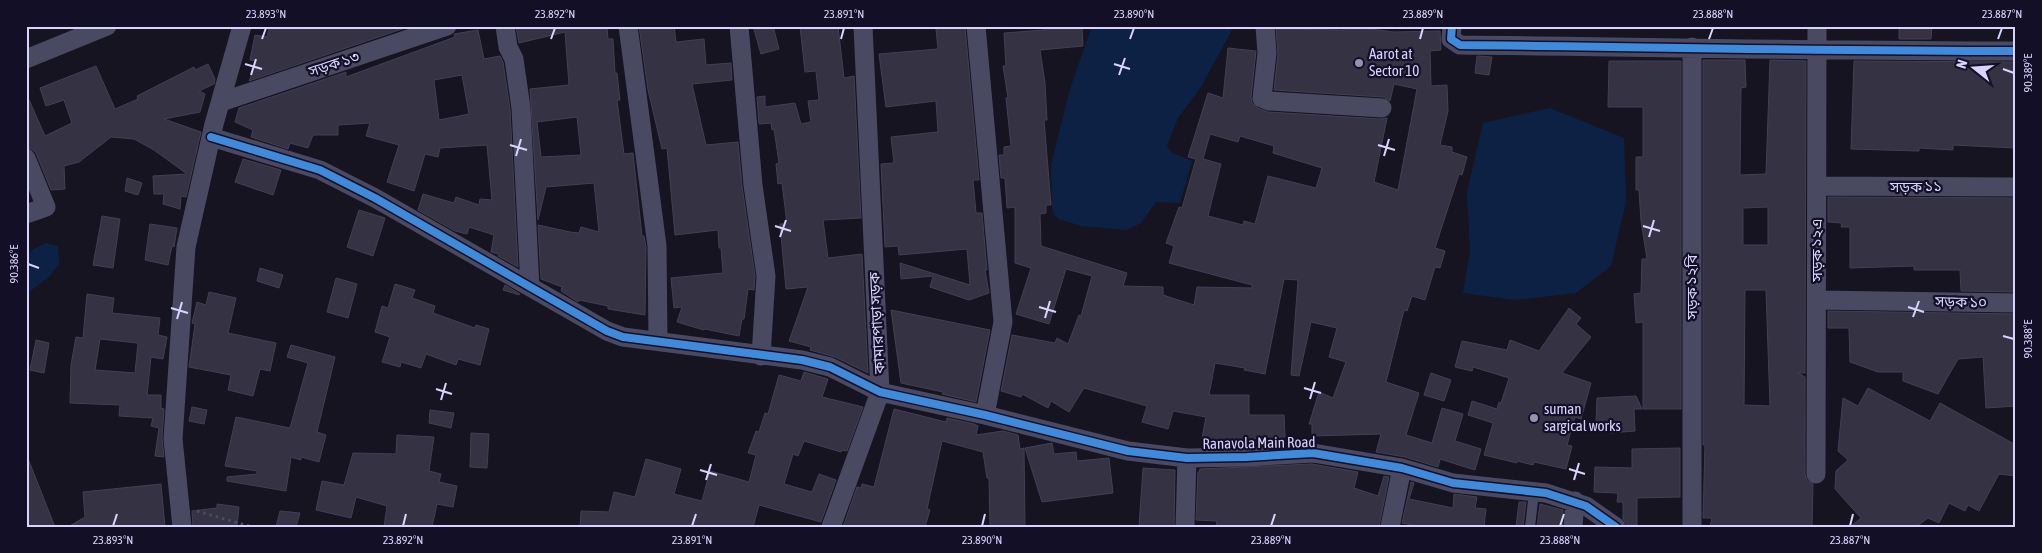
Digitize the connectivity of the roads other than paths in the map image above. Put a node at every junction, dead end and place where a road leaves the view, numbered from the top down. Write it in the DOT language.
graph roads {
  1 [pos="107,26"];
  2 [pos="242,26"];
  3 [pos="447,26"];
  4 [pos="505,26"];
  5 [pos="628,26"];
  6 [pos="739,26"];
  7 [pos="863,26"];
  8 [pos="976,26"];
  9 [pos="1265,26"];
  10 [pos="1452,26"];
  11 [pos="1817,26"];
  12 [pos="1692,47"];
  13 [pos="1817,50"];
  14 [pos="2016,51"];
  15 [pos="26,59"];
  16 [pos="221,102"];
  17 [pos="1382,108"];
  18 [pos="211,137"];
  19 [pos="26,158"];
  20 [pos="1817,186"];
  21 [pos="2016,187"];
  22 [pos="26,214"];
  23 [pos="530,287"];
  24 [pos="1817,300"];
  25 [pos="2016,303"];
  26 [pos="658,341"];
  27 [pos="761,356"];
  28 [pos="880,392"];
  29 [pos="984,415"];
  30 [pos="1187,458"];
  31 [pos="1402,468"];
  32 [pos="1816,474"];
  33 [pos="1534,492"];
  34 [pos="1575,501"];
  35 [pos="182,527"];
  36 [pos="831,527"];
  37 [pos="1185,527"];
  38 [pos="1390,527"];
  39 [pos="1530,527"];
  40 [pos="1573,527"];
  41 [pos="1616,527"];
  42 [pos="1692,527"];
  1 -- 15 [label="street"];
  2 -- 16 [label="street"];
  3 -- 16 [label="street, সড়ক ১৩"];
  4 -- 23 [label="street"];
  5 -- 26 [label="street"];
  6 -- 27 [label="street"];
  7 -- 28 [label="street, কামারপাড়া সড়ক"];
  8 -- 29 [label="street"];
  9 -- 17 [label="street"];
  10 -- 12 [label="street"];
  11 -- 13 [label="street, সড়ক ১২এ"];
  12 -- 13 [label="street"];
  12 -- 42 [label="street, সড়ক ১২বি"];
  13 -- 14 [label="street"];
  13 -- 20 [label="street, সড়ক ১২এ"];
  16 -- 18 [label="street"];
  18 -- 23 [label="street"];
  18 -- 35 [label="street"];
  19 -- 22 [label="street"];
  20 -- 21 [label="street, সড়ক ১১"];
  20 -- 24 [label="street, সড়ক ১২এ"];
  23 -- 26 [label="street"];
  24 -- 25 [label="street, সড়ক ১০"];
  24 -- 32 [label="street, সড়ক ১২এ"];
  26 -- 27 [label="street"];
  27 -- 28 [label="street"];
  28 -- 29 [label="street, কামারপাড়া সড়ক"];
  28 -- 36 [label="street"];
  29 -- 30 [label="street, Ranavola Main Road"];
  30 -- 31 [label="street, Ranavola Main Road"];
  30 -- 37 [label="street"];
  31 -- 33 [label="street, Ranavola Main Road"];
  31 -- 38 [label="street"];
  33 -- 34 [label="street, Ranavola Main Road"];
  33 -- 39 [label="lane"];
  34 -- 40 [label="street"];
  34 -- 41 [label="street, Ranavola Main Road"];
}
